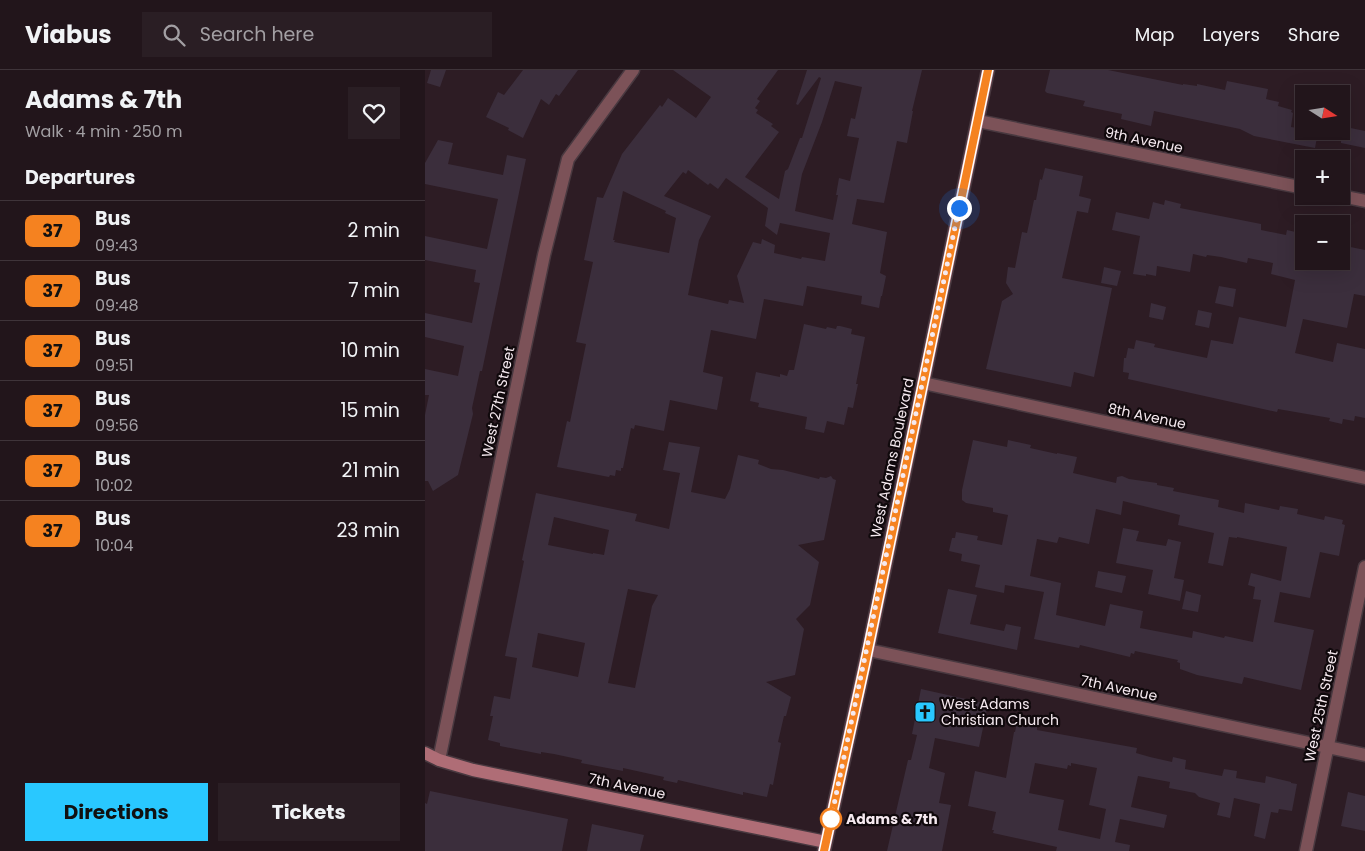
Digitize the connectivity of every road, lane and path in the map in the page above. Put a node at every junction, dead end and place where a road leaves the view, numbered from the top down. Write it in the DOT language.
graph roads {
  1 [pos="633,70"];
  2 [pos="988,70"];
  3 [pos="978,121"];
  4 [pos="1295,186"];
  5 [pos="1350,198"];
  6 [pos="1365,201"];
  7 [pos="923,383"];
  8 [pos="1365,478"];
  9 [pos="1365,567"];
  10 [pos="867,650"];
  11 [pos="1328,747"];
  12 [pos="425,753"];
  13 [pos="1365,755"];
  14 [pos="439,760"];
  15 [pos="825,847"];
  16 [pos="1306,851"];
  1 -- 14 [label="street, West 27th Street"];
  2 -- 3 [label="main road, West Adams Boulevard"];
  3 -- 4 [label="street, 9th Avenue"];
  3 -- 7 [label="main road, West Adams Boulevard"];
  5 -- 6 [label="street"];
  7 -- 8 [label="street, 8th Avenue"];
  7 -- 10 [label="main road, West Adams Boulevard"];
  9 -- 11 [label="street, West 25th Street"];
  10 -- 11 [label="street, 7th Avenue"];
  10 -- 15 [label="main road, West Adams Boulevard"];
  11 -- 13 [label="street, 7th Avenue"];
  11 -- 16 [label="street, West 25th Street"];
  12 -- 14 [label="main road, 7th Avenue"];
  14 -- 15 [label="main road, 7th Avenue"];
}
